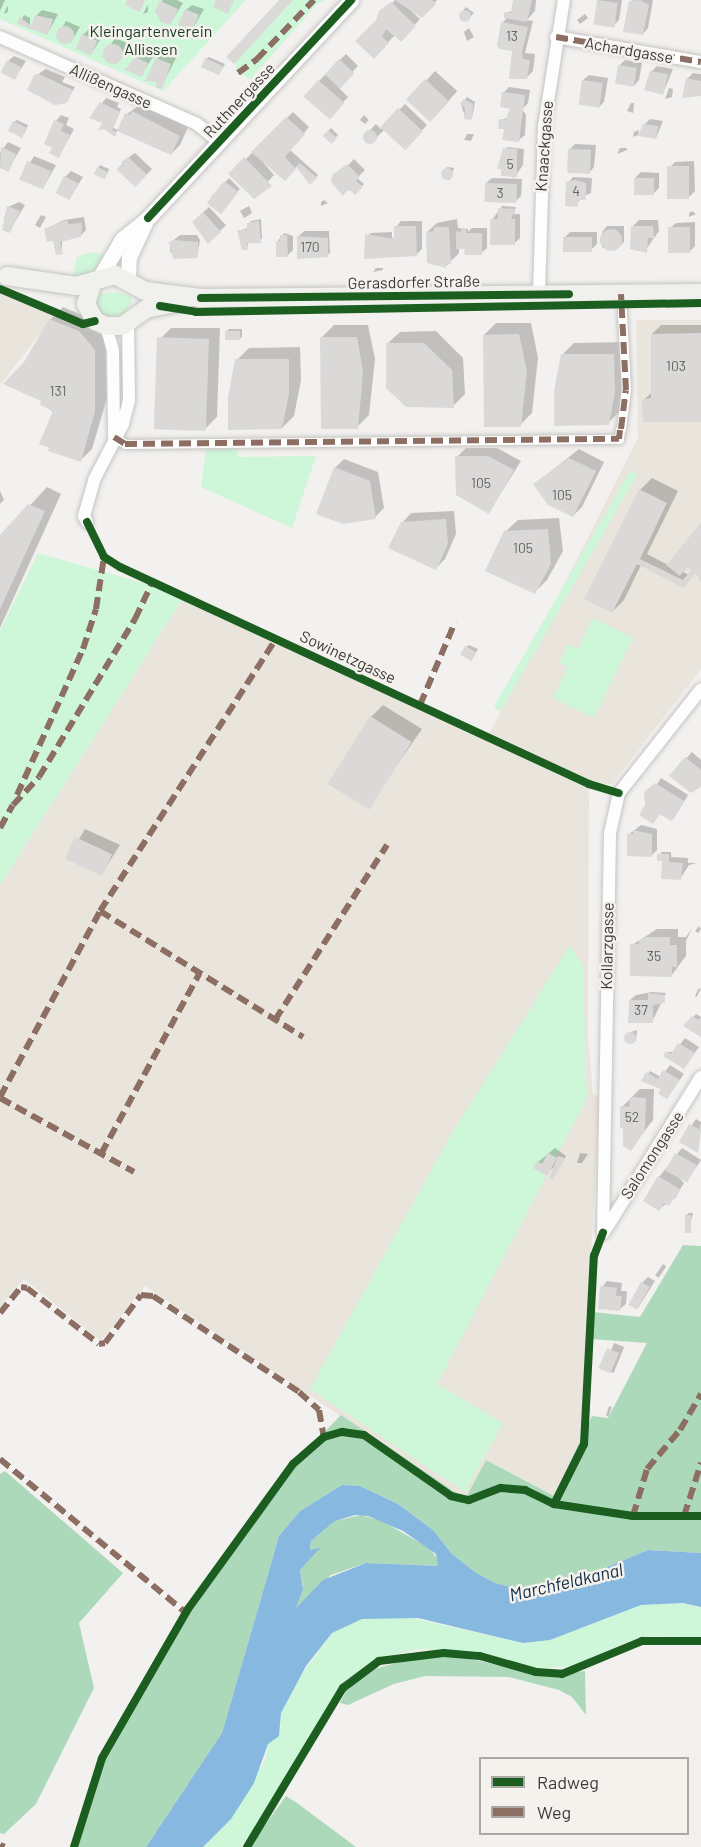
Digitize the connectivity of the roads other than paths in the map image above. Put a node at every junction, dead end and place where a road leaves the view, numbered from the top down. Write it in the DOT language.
graph roads {
  1 [pos="351,0"];
  2 [pos="564,0"];
  3 [pos="0,37"];
  4 [pos="556,38"];
  5 [pos="701,62"];
  6 [pos="219,142"];
  7 [pos="148,218"];
  8 [pos="3,275"];
  9 [pos="96,280"];
  10 [pos="131,283"];
  11 [pos="701,293"];
  12 [pos="539,294"];
  13 [pos="621,294"];
  14 [pos="201,298"];
  15 [pos="86,304"];
  16 [pos="130,320"];
  17 [pos="106,326"];
  18 [pos="114,437"];
  19 [pos="87,522"];
  20 [pos="701,689"];
  21 [pos="701,1077"];
  22 [pos="603,1233"];
  1 -- 6 [label="street, Ruthnergasse"];
  2 -- 4 [label="street, Knaackgasse"];
  3 -- 6 [label="street, Allißengasse"];
  4 -- 5 [label="street, Achardgasse"];
  4 -- 12 [label="street, Knaackgasse"];
  6 -- 7 [label="street, Ruthnergasse"];
  7 -- 9 [label="street, Ruthnergasse"];
  7 -- 10 [label="street, Ruthnergasse"];
  8 -- 9 [label="main road, Gerasdorfer Straße"];
  8 -- 15 [label="main road, Gerasdorfer Straße"];
  9 -- 10 [label="main road, Gerasdorfer Straße"];
  9 -- 15 [label="main road"];
  10 -- 14 [label="main road, Gerasdorfer Straße"];
  10 -- 16 [label="main road"];
  11 -- 13 [label="main road, Gerasdorfer Straße"];
  12 -- 13 [label="main road, Gerasdorfer Straße"];
  12 -- 14 [label="main road, Gerasdorfer Straße"];
  13 -- 18 [label="street"];
  14 -- 16 [label="main road, Gerasdorfer Straße"];
  15 -- 17 [label="main road, Gerasdorfer Straße"];
  16 -- 17 [label="main road, Gerasdorfer Straße"];
  16 -- 18 [label="street"];
  17 -- 18 [label="street"];
  18 -- 19 [label="street"];
  20 -- 22 [label="street, Kollarzgasse"];
  21 -- 22 [label="street, Salomongasse"];
}
